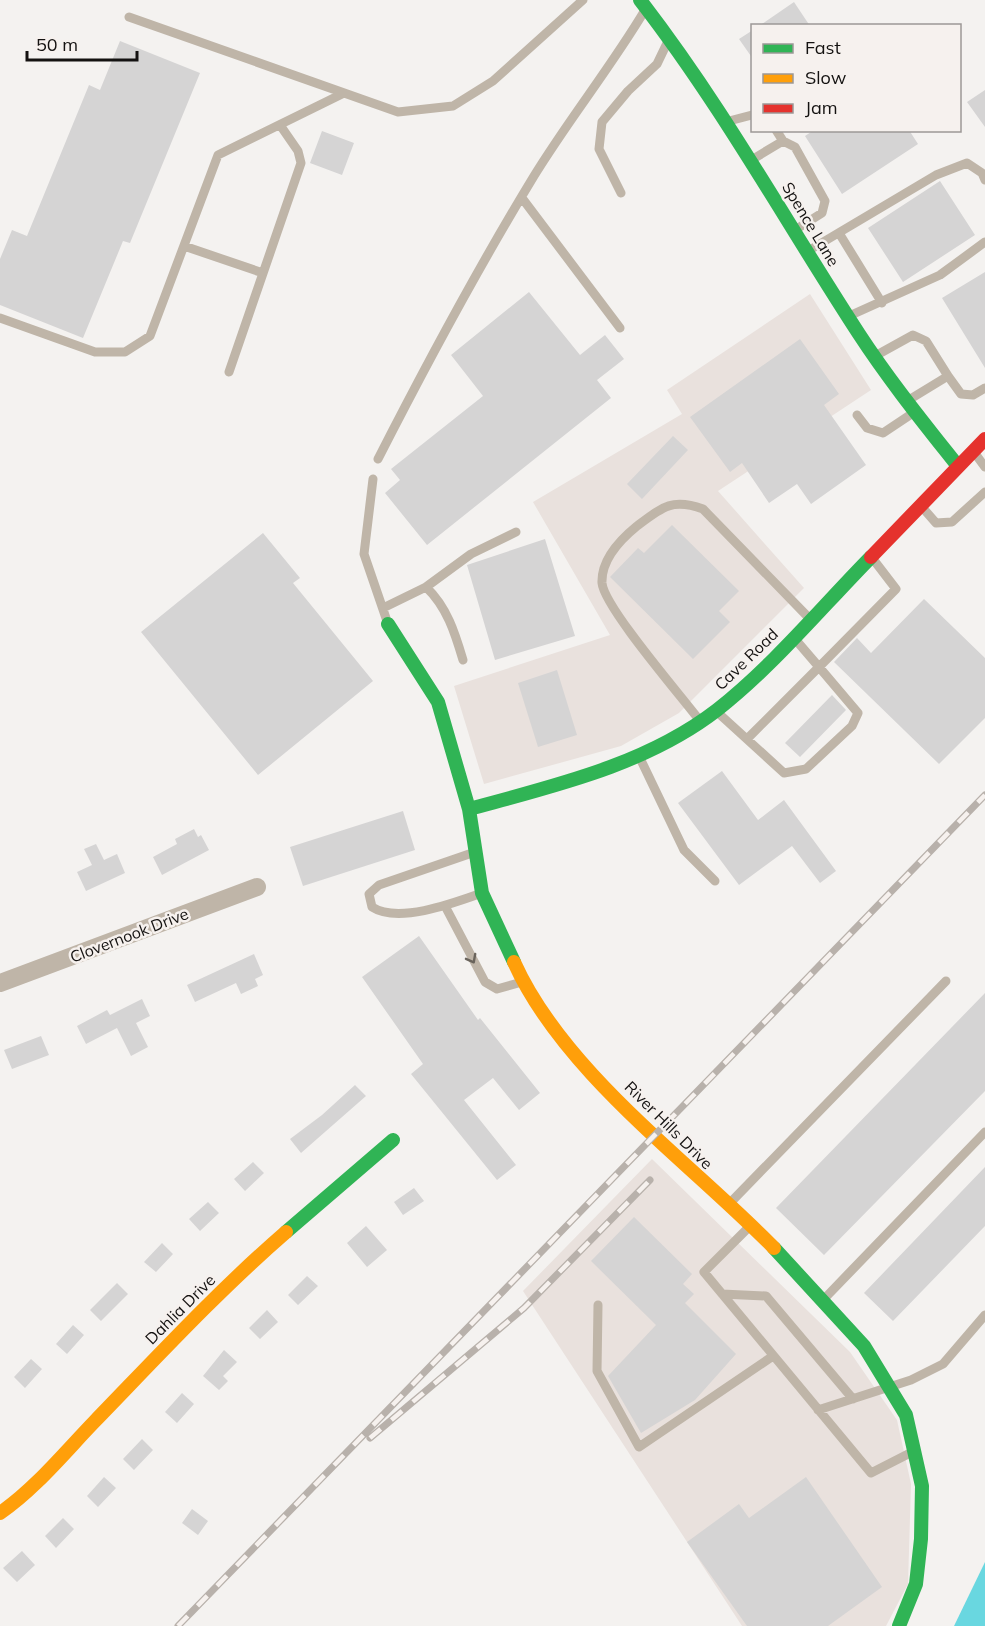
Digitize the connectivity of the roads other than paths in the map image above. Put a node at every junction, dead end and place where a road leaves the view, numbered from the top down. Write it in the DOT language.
graph roads {
  1 [pos="584,0"];
  2 [pos="643,4"];
  3 [pos="129,17"];
  4 [pos="670,37"];
  5 [pos="342,94"];
  6 [pos="751,115"];
  7 [pos="728,121"];
  8 [pos="280,125"];
  9 [pos="777,132"];
  10 [pos="783,141"];
  11 [pos="753,159"];
  12 [pos="985,180"];
  13 [pos="621,193"];
  14 [pos="522,198"];
  15 [pos="795,230"];
  16 [pos="839,233"];
  17 [pos="985,242"];
  18 [pos="184,246"];
  19 [pos="808,251"];
  20 [pos="263,273"];
  21 [pos="882,303"];
  22 [pos="849,316"];
  23 [pos="0,318"];
  24 [pos="620,328"];
  25 [pos="875,356"];
  26 [pos="230,372"];
  27 [pos="948,376"];
  28 [pos="985,388"];
  29 [pos="911,406"];
  30 [pos="857,415"];
  31 [pos="981,445"];
  32 [pos="378,459"];
  33 [pos="957,465"];
  34 [pos="985,467"];
  35 [pos="373,479"];
  36 [pos="985,492"];
  37 [pos="921,505"];
  38 [pos="516,532"];
  39 [pos="871,557"];
  40 [pos="426,587"];
  41 [pos="383,608"];
  42 [pos="810,620"];
  43 [pos="388,624"];
  44 [pos="793,637"];
  45 [pos="463,660"];
  46 [pos="819,667"];
  47 [pos="716,711"];
  48 [pos="700,721"];
  49 [pos="747,739"];
  50 [pos="638,754"];
  51 [pos="468,809"];
  52 [pos="475,852"];
  53 [pos="715,881"];
  54 [pos="257,887"];
  55 [pos="482,893"];
  56 [pos="445,906"];
  57 [pos="946,981"];
  58 [pos="523,982"];
  59 [pos="0,983"];
  60 [pos="985,1132"];
  61 [pos="393,1140"];
  62 [pos="729,1205"];
  63 [pos="750,1226"];
  64 [pos="722,1294"];
  65 [pos="823,1299"];
  66 [pos="598,1305"];
  67 [pos="985,1316"];
  68 [pos="773,1356"];
  69 [pos="889,1386"];
  70 [pos="853,1399"];
  71 [pos="818,1410"];
  72 [pos="914,1451"];
  73 [pos="0,1513"];
  74 [pos="899,1626"];
  1 -- 5 [label="lane"];
  2 -- 4 [label="street, Spence Lane"];
  2 -- 14 [label="lane"];
  3 -- 5 [label="lane"];
  4 -- 7 [label="street, Spence Lane"];
  4 -- 13 [label="lane"];
  5 -- 8 [label="lane"];
  6 -- 7 [label="lane"];
  7 -- 11 [label="street, Spence Lane"];
  8 -- 18 [label="lane"];
  8 -- 20 [label="lane"];
  9 -- 10 [label="lane"];
  10 -- 11 [label="lane"];
  10 -- 15 [label="lane"];
  11 -- 15 [label="street, Spence Lane"];
  12 -- 16 [label="lane"];
  14 -- 24 [label="lane"];
  14 -- 32 [label="lane"];
  15 -- 19 [label="street, Spence Lane"];
  16 -- 19 [label="lane"];
  16 -- 21 [label="lane"];
  17 -- 21 [label="lane"];
  18 -- 20 [label="lane"];
  18 -- 23 [label="lane"];
  19 -- 22 [label="street, Spence Lane"];
  20 -- 26 [label="lane"];
  21 -- 22 [label="lane"];
  22 -- 25 [label="street, Spence Lane"];
  25 -- 27 [label="lane"];
  25 -- 29 [label="street, Spence Lane"];
  27 -- 28 [label="lane"];
  27 -- 29 [label="lane"];
  29 -- 30 [label="lane"];
  29 -- 33 [label="street, Spence Lane"];
  31 -- 33 [label="street, Cave Road"];
  31 -- 34 [label="lane"];
  33 -- 37 [label="street, Cave Road"];
  35 -- 41 [label="lane"];
  36 -- 37 [label="lane"];
  37 -- 39 [label="street, Cave Road"];
  38 -- 40 [label="lane"];
  39 -- 42 [label="street, Cave Road"];
  39 -- 46 [label="lane"];
  40 -- 41 [label="lane"];
  40 -- 45 [label="lane"];
  41 -- 43 [label="lane"];
  42 -- 44 [label="street, Cave Road"];
  42 -- 48 [label="lane"];
  43 -- 51 [label="street, River Hills Drive"];
  44 -- 46 [label="lane"];
  44 -- 47 [label="street, Cave Road"];
  46 -- 49 [label="lane"];
  46 -- 49 [label="lane"];
  47 -- 48 [label="street, Cave Road"];
  47 -- 49 [label="lane"];
  48 -- 50 [label="street, Cave Road"];
  50 -- 51 [label="street, Cave Road"];
  50 -- 53 [label="lane"];
  51 -- 52 [label="street, River Hills Drive"];
  52 -- 55 [label="street, River Hills Drive"];
  52 -- 56 [label="lane"];
  54 -- 59 [label="street, Clovernook Drive"];
  55 -- 56 [label="lane"];
  55 -- 58 [label="street, River Hills Drive"];
  56 -- 58 [label="lane, one-way"];
  57 -- 62 [label="lane"];
  58 -- 62 [label="street, River Hills Drive"];
  60 -- 65 [label="lane"];
  61 -- 73 [label="street, Dahlia Drive"];
  62 -- 63 [label="street, River Hills Drive"];
  63 -- 64 [label="lane"];
  63 -- 65 [label="street, River Hills Drive"];
  64 -- 68 [label="lane"];
  64 -- 70 [label="lane"];
  65 -- 69 [label="street, River Hills Drive"];
  66 -- 68 [label="lane"];
  67 -- 69 [label="lane"];
  68 -- 71 [label="lane"];
  69 -- 70 [label="lane"];
  69 -- 72 [label="street, River Hills Drive"];
  70 -- 71 [label="lane"];
  71 -- 72 [label="lane"];
  72 -- 74 [label="street, River Hills Drive"];
}
